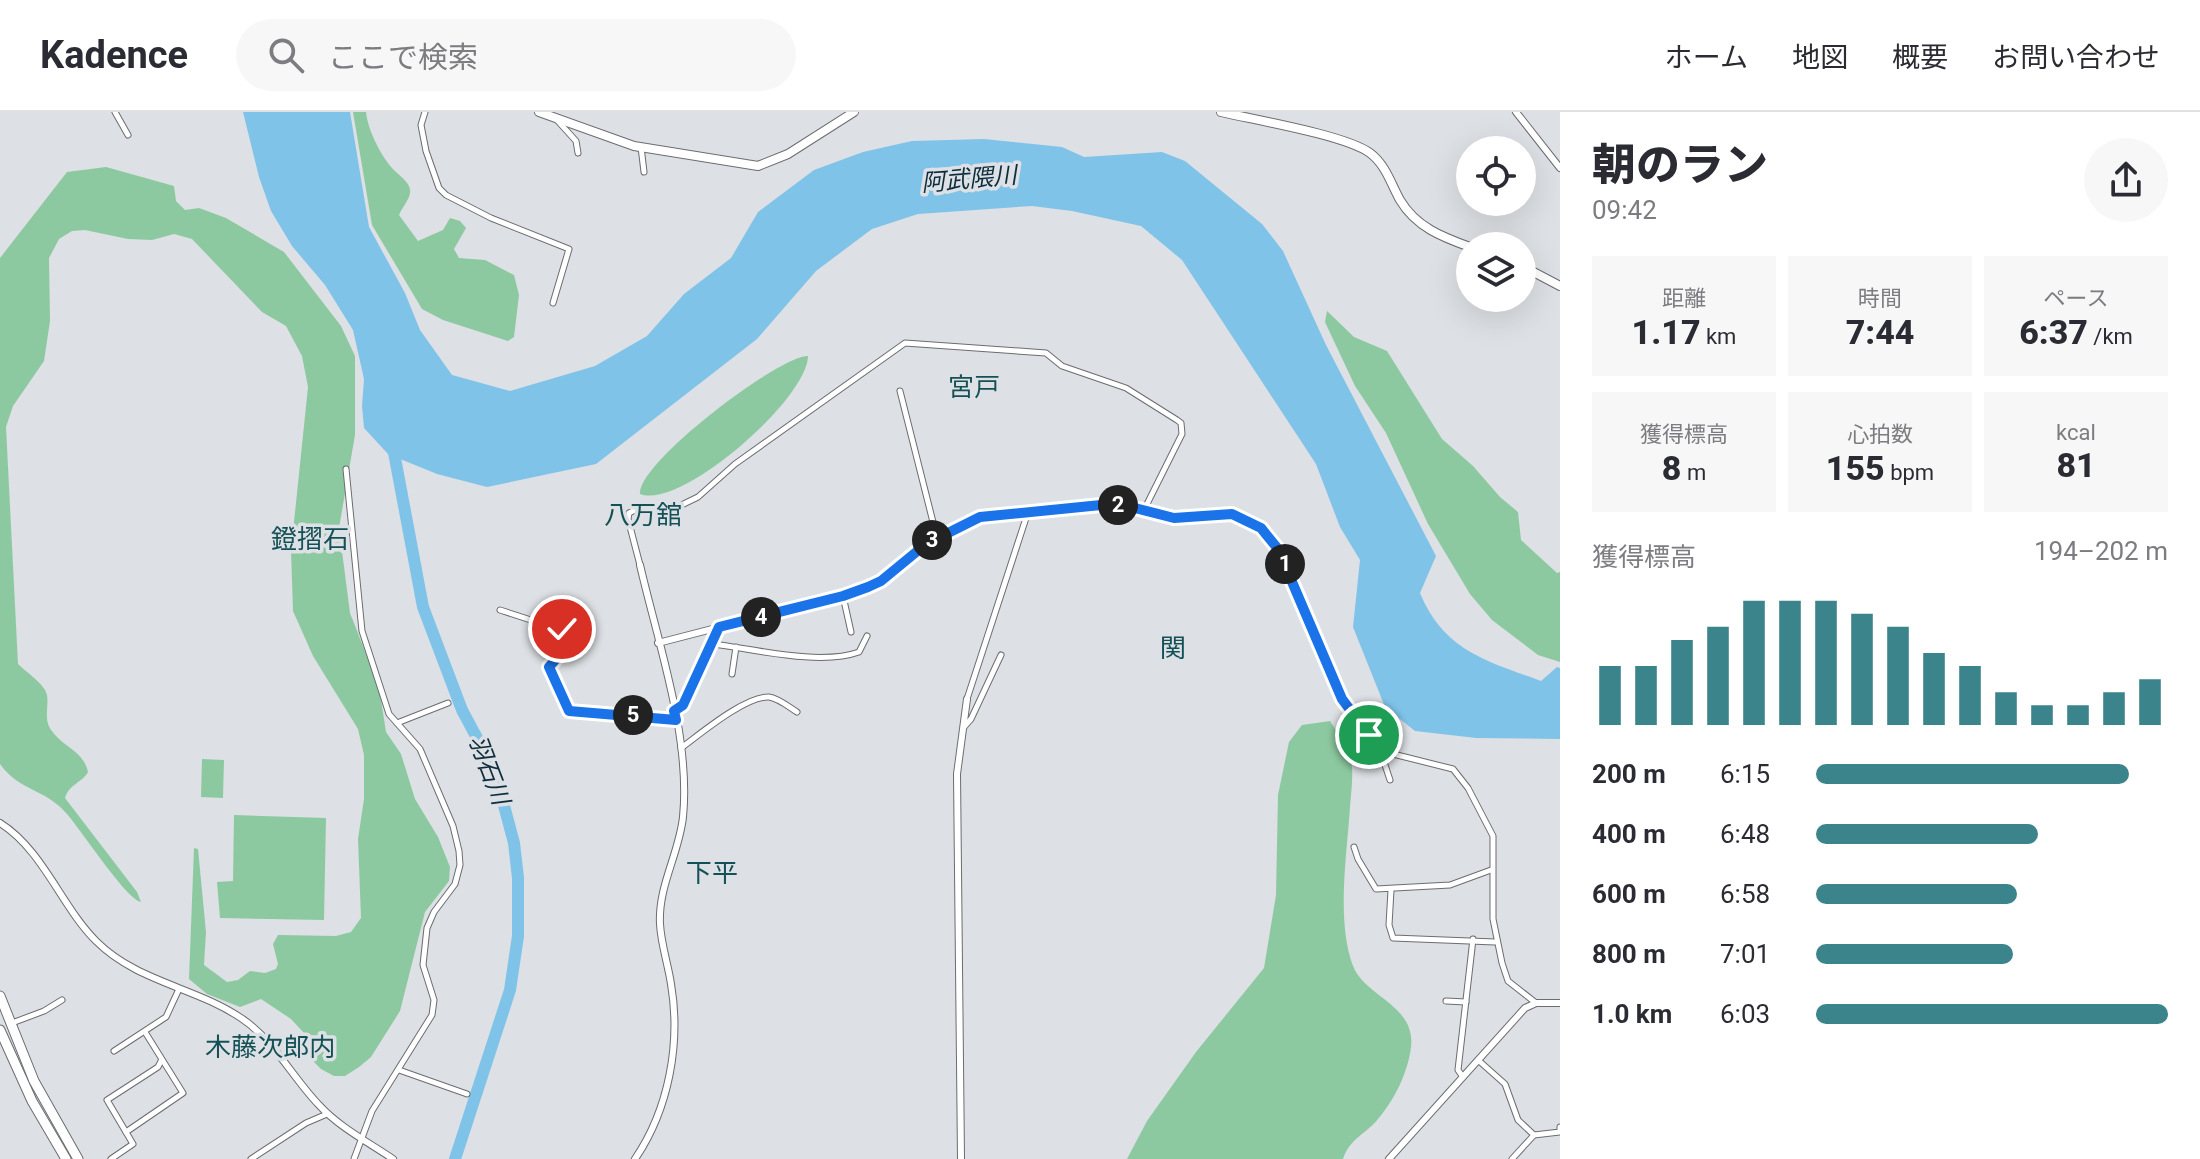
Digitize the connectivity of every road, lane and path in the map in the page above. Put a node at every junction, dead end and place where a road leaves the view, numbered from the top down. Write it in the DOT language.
graph roads {
  1 [pos="115,112"];
  2 [pos="425,112"];
  3 [pos="539,112"];
  4 [pos="854,112"];
  5 [pos="1221,112"];
  6 [pos="1516,112"];
  7 [pos="556,119"];
  8 [pos="128,135"];
  9 [pos="641,147"];
  10 [pos="578,153"];
  11 [pos="1560,168"];
  12 [pos="644,172"];
  13 [pos="1456,242"];
  14 [pos="1536,273"];
  15 [pos="1560,286"];
  16 [pos="553,303"];
  17 [pos="900,391"];
  18 [pos="346,469"];
  19 [pos="1145,508"];
  20 [pos="1028,512"];
  21 [pos="937,538"];
  22 [pos="640,565"];
  23 [pos="843,596"];
  24 [pos="500,610"];
  25 [pos="719,627"];
  26 [pos="851,632"];
  27 [pos="867,636"];
  28 [pos="658,643"];
  29 [pos="713,644"];
  30 [pos="736,647"];
  31 [pos="1001,655"];
  32 [pos="732,674"];
  33 [pos="967,699"];
  34 [pos="448,703"];
  35 [pos="674,711"];
  36 [pos="797,712"];
  37 [pos="676,720"];
  38 [pos="397,723"];
  39 [pos="961,731"];
  40 [pos="1379,746"];
  41 [pos="679,749"];
  42 [pos="1390,780"];
  43 [pos="0,823"];
  44 [pos="1354,847"];
  45 [pos="1491,870"];
  46 [pos="1391,890"];
  47 [pos="1463,931"];
  48 [pos="1470,939"];
  49 [pos="1495,942"];
  50 [pos="179,989"];
  51 [pos="0,996"];
  52 [pos="62,1000"];
  53 [pos="1446,1001"];
  54 [pos="1466,1002"];
  55 [pos="1536,1003"];
  56 [pos="1560,1003"];
  57 [pos="11,1023"];
  58 [pos="0,1030"];
  59 [pos="145,1032"];
  60 [pos="114,1051"];
  61 [pos="1478,1060"];
  62 [pos="161,1061"];
  63 [pos="399,1070"];
  64 [pos="1463,1077"];
  65 [pos="467,1094"];
  66 [pos="327,1114"];
  67 [pos="1560,1127"];
  68 [pos="126,1132"];
  69 [pos="1534,1135"];
  70 [pos="360,1137"];
  71 [pos="637,1158"];
  72 [pos="66,1159"];
  73 [pos="78,1159"];
  74 [pos="111,1159"];
  75 [pos="251,1159"];
  76 [pos="354,1159"];
  77 [pos="393,1159"];
  78 [pos="961,1159"];
  79 [pos="1389,1159"];
  80 [pos="1512,1159"];
  1 -- 8 [label="street"];
  2 -- 16 [label="street"];
  3 -- 7 [label="main road"];
  4 -- 9 [label="main road"];
  5 -- 13 [label="main road"];
  6 -- 11 [label="street"];
  7 -- 9 [label="main road"];
  7 -- 10 [label="street"];
  9 -- 12 [label="street"];
  14 -- 15 [label="main road"];
  17 -- 21 [label="street"];
  18 -- 38 [label="street"];
  19 -- 22 [label="street"];
  20 -- 21 [label="street"];
  20 -- 33 [label="street"];
  20 -- 40 [label="street"];
  21 -- 23 [label="street"];
  22 -- 28 [label="street"];
  23 -- 25 [label="street"];
  23 -- 26 [label="street"];
  24 -- 37 [label="street"];
  25 -- 28 [label="street"];
  25 -- 29 [label="street"];
  27 -- 30 [label="street"];
  28 -- 35 [label="street"];
  29 -- 30 [label="street"];
  29 -- 35 [label="street"];
  30 -- 32 [label="street"];
  31 -- 39 [label="street"];
  33 -- 39 [label="street"];
  34 -- 38 [label="street"];
  35 -- 37 [label="street"];
  36 -- 41 [label="street"];
  37 -- 41 [label="street"];
  38 -- 63 [label="street"];
  39 -- 78 [label="street"];
  40 -- 42 [label="street"];
  40 -- 45 [label="street"];
  41 -- 71 [label="street"];
  43 -- 50 [label="street"];
  44 -- 46 [label="street"];
  45 -- 46 [label="street"];
  45 -- 49 [label="street"];
  46 -- 48 [label="street"];
  47 -- 48 [label="street"];
  48 -- 49 [label="street"];
  48 -- 54 [label="street"];
  49 -- 55 [label="street"];
  50 -- 59 [label="street"];
  50 -- 66 [label="street"];
  51 -- 57 [label="highway"];
  52 -- 57 [label="street"];
  53 -- 54 [label="street"];
  54 -- 64 [label="street"];
  55 -- 56 [label="street"];
  55 -- 61 [label="street"];
  57 -- 73 [label="highway"];
  58 -- 72 [label="highway"];
  59 -- 60 [label="street"];
  59 -- 62 [label="street"];
  61 -- 64 [label="street"];
  61 -- 69 [label="street"];
  62 -- 68 [label="street"];
  62 -- 68 [label="street"];
  63 -- 65 [label="street"];
  63 -- 70 [label="street"];
  64 -- 79 [label="street"];
  66 -- 70 [label="street"];
  66 -- 75 [label="street"];
  67 -- 69 [label="street"];
  68 -- 74 [label="street"];
  69 -- 80 [label="street"];
  70 -- 76 [label="street"];
  70 -- 77 [label="street"];
}
